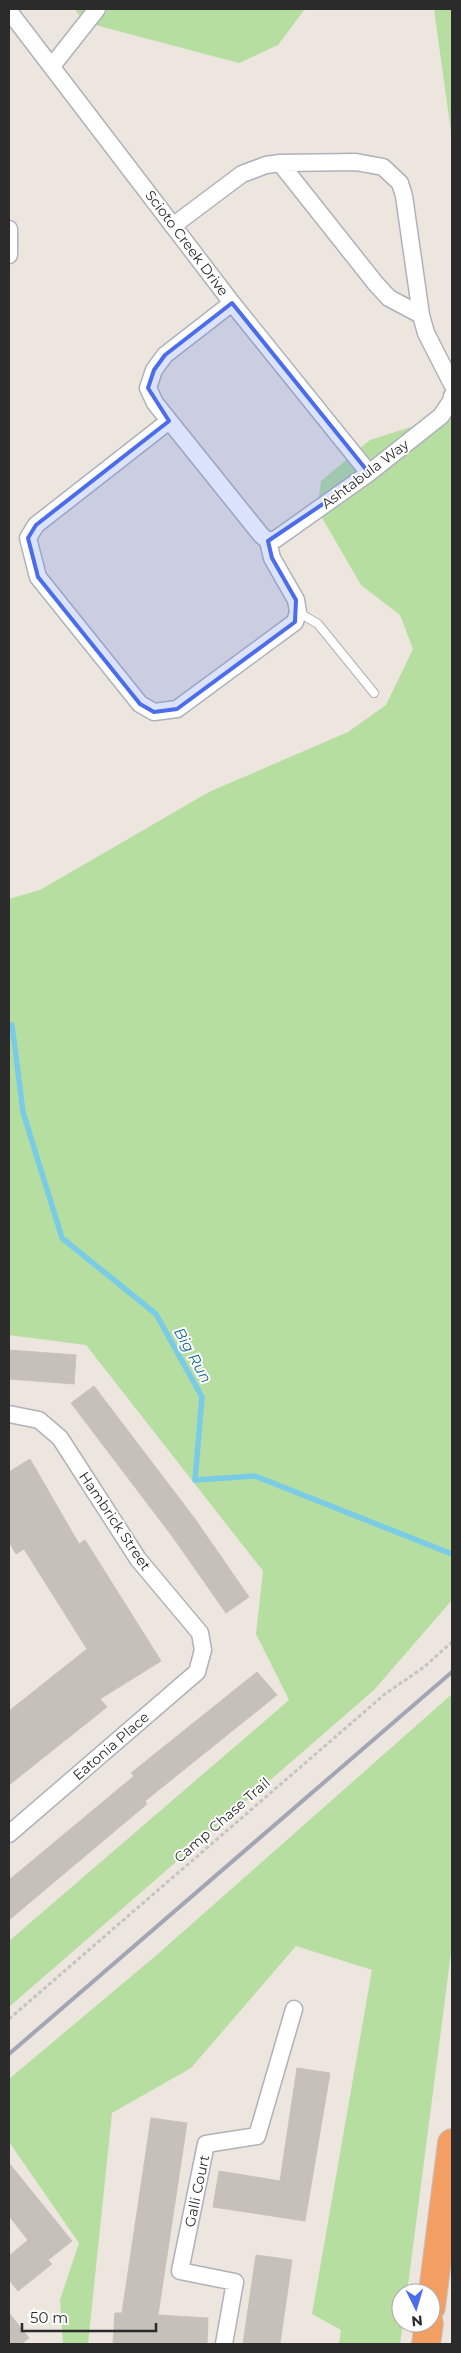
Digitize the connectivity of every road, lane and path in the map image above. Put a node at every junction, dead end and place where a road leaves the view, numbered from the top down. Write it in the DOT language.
graph roads {
  1 [pos="97,9"];
  2 [pos="9,11"];
  3 [pos="52,66"];
  4 [pos="280,163"];
  5 [pos="174,225"];
  6 [pos="9,229"];
  7 [pos="9,255"];
  8 [pos="232,303"];
  9 [pos="421,315"];
  10 [pos="452,384"];
  11 [pos="452,396"];
  12 [pos="169,420"];
  13 [pos="368,473"];
  14 [pos="268,541"];
  15 [pos="298,612"];
  16 [pos="374,693"];
  17 [pos="9,1414"];
  18 [pos="452,1642"];
  19 [pos="203,1650"];
  20 [pos="9,1834"];
  21 [pos="294,2009"];
  22 [pos="9,2019"];
  23 [pos="452,2143"];
  24 [pos="434,2283"];
  25 [pos="224,2344"];
  1 -- 3 [label="street"];
  2 -- 3 [label="street, Scioto Creek Drive"];
  3 -- 5 [label="street, Scioto Creek Drive"];
  4 -- 5 [label="street"];
  4 -- 9 [label="street"];
  4 -- 9 [label="street"];
  5 -- 8 [label="street, Scioto Creek Drive"];
  6 -- 7 [label="street"];
  8 -- 12 [label="street"];
  8 -- 13 [label="street, Scioto Creek Drive"];
  9 -- 10 [label="street"];
  11 -- 13 [label="street, Ashtabula Way"];
  12 -- 14 [label="street"];
  12 -- 15 [label="street"];
  13 -- 14 [label="street, Ashtabula Way"];
  14 -- 15 [label="street"];
  15 -- 16 [label="lane"];
  17 -- 19 [label="street, Hambrick Street"];
  18 -- 22 [label="path, Camp Chase Trail"];
  19 -- 20 [label="street, Eatonia Place"];
  21 -- 25 [label="street, Galli Court"];
  23 -- 24 [label="highway"];
}
